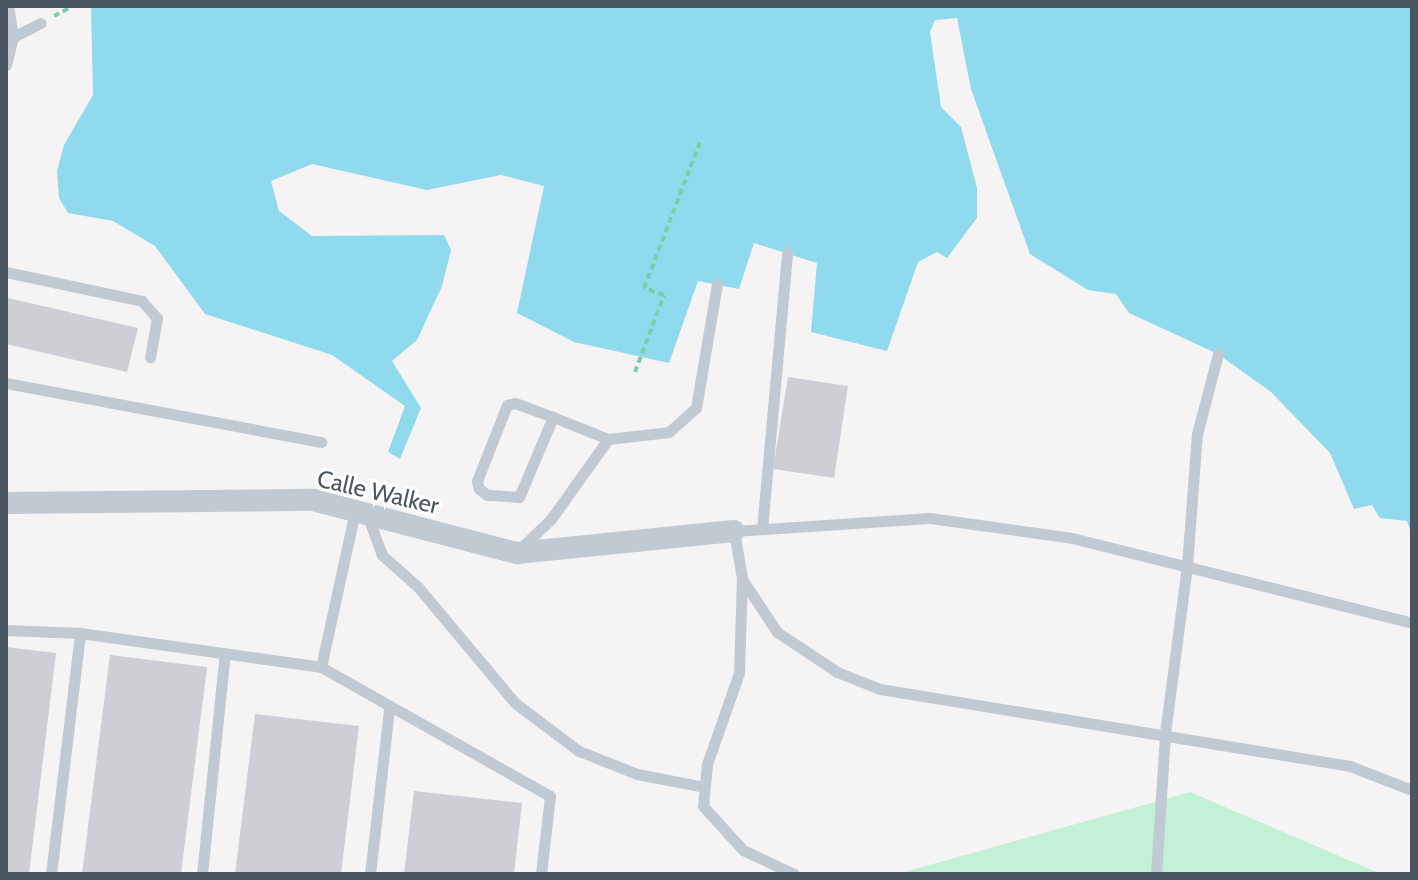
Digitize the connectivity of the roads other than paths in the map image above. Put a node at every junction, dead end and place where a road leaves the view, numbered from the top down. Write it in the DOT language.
graph roads {
  1 [pos="8,6"];
  2 [pos="41,23"];
  3 [pos="13,37"];
  4 [pos="6,65"];
  5 [pos="787,252"];
  6 [pos="6,272"];
  7 [pos="717,284"];
  8 [pos="1218,354"];
  9 [pos="150,357"];
  10 [pos="6,383"];
  11 [pos="553,417"];
  12 [pos="608,439"];
  13 [pos="322,442"];
  14 [pos="6,503"];
  15 [pos="361,513"];
  16 [pos="762,529"];
  17 [pos="734,531"];
  18 [pos="517,553"];
  19 [pos="1187,566"];
  20 [pos="742,578"];
  21 [pos="1412,623"];
  22 [pos="6,630"];
  23 [pos="80,633"];
  24 [pos="225,653"];
  25 [pos="321,667"];
  26 [pos="389,709"];
  27 [pos="1165,733"];
  28 [pos="704,787"];
  29 [pos="1412,790"];
  30 [pos="51,874"];
  31 [pos="202,874"];
  32 [pos="370,874"];
  33 [pos="541,874"];
  34 [pos="794,874"];
  35 [pos="1156,874"];
  1 -- 3 [label="lane"];
  2 -- 3 [label="lane"];
  3 -- 4 [label="lane"];
  5 -- 16 [label="lane"];
  6 -- 9 [label="lane"];
  7 -- 12 [label="lane"];
  8 -- 19 [label="lane"];
  10 -- 13 [label="lane"];
  11 -- 11 [label="lane"];
  11 -- 12 [label="lane"];
  12 -- 18 [label="lane"];
  14 -- 15 [label="street, Calle Walker"];
  15 -- 18 [label="street, Calle Walker"];
  15 -- 25 [label="lane"];
  15 -- 28 [label="lane"];
  16 -- 17 [label="lane"];
  16 -- 19 [label="lane"];
  17 -- 18 [label="street, Calle Walker"];
  17 -- 20 [label="lane"];
  19 -- 21 [label="lane"];
  19 -- 27 [label="lane"];
  20 -- 27 [label="lane"];
  20 -- 28 [label="lane"];
  22 -- 23 [label="lane"];
  23 -- 24 [label="lane"];
  23 -- 30 [label="lane"];
  24 -- 25 [label="lane"];
  24 -- 31 [label="lane"];
  25 -- 26 [label="lane"];
  26 -- 32 [label="lane"];
  26 -- 33 [label="lane"];
  27 -- 29 [label="lane"];
  27 -- 35 [label="lane"];
  28 -- 34 [label="lane"];
}
